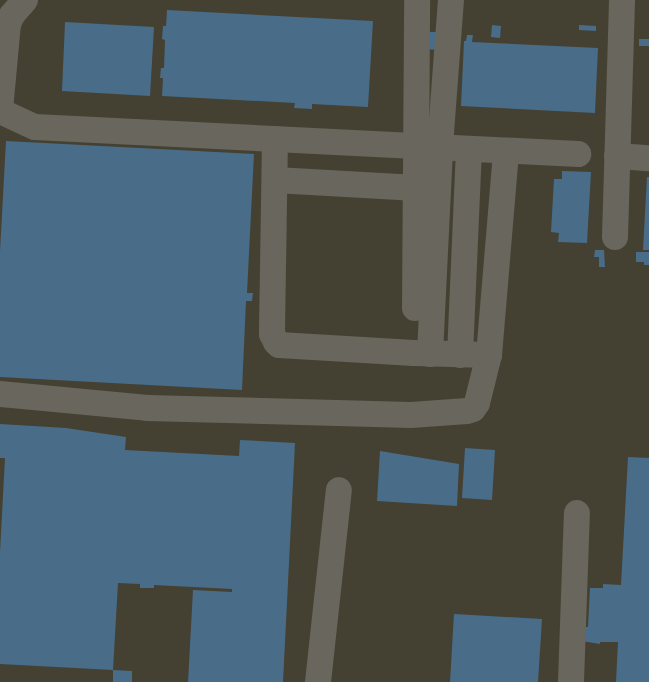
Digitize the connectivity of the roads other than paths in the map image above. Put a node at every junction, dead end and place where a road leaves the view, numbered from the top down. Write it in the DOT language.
graph roads {
  1 [pos="24,0"];
  2 [pos="417,0"];
  3 [pos="450,0"];
  4 [pos="622,0"];
  5 [pos="417,61"];
  6 [pos="446,64"];
  7 [pos="0,111"];
  8 [pos="275,139"];
  9 [pos="461,148"];
  10 [pos="578,154"];
  11 [pos="617,156"];
  12 [pos="649,158"];
  13 [pos="275,180"];
  14 [pos="416,188"];
  15 [pos="614,237"];
  16 [pos="452,354"];
  17 [pos="0,394"];
  18 [pos="339,490"];
  19 [pos="577,513"];
  20 [pos="318,682"];
  21 [pos="571,682"];
  1 -- 7 [label="lane"];
  2 -- 5 [label="lane"];
  3 -- 6 [label="lane"];
  4 -- 11 [label="lane"];
  5 -- 6 [label="lane"];
  5 -- 9 [label="lane"];
  6 -- 9 [label="lane"];
  7 -- 8 [label="lane"];
  8 -- 9 [label="lane"];
  8 -- 13 [label="lane"];
  9 -- 10 [label="lane"];
  9 -- 14 [label="lane"];
  9 -- 16 [label="lane"];
  9 -- 16 [label="lane"];
  11 -- 12 [label="lane"];
  11 -- 15 [label="lane"];
  13 -- 14 [label="lane"];
  13 -- 16 [label="lane"];
  14 -- 16 [label="lane"];
  16 -- 17 [label="lane"];
  18 -- 20 [label="lane"];
  19 -- 21 [label="lane"];
}
